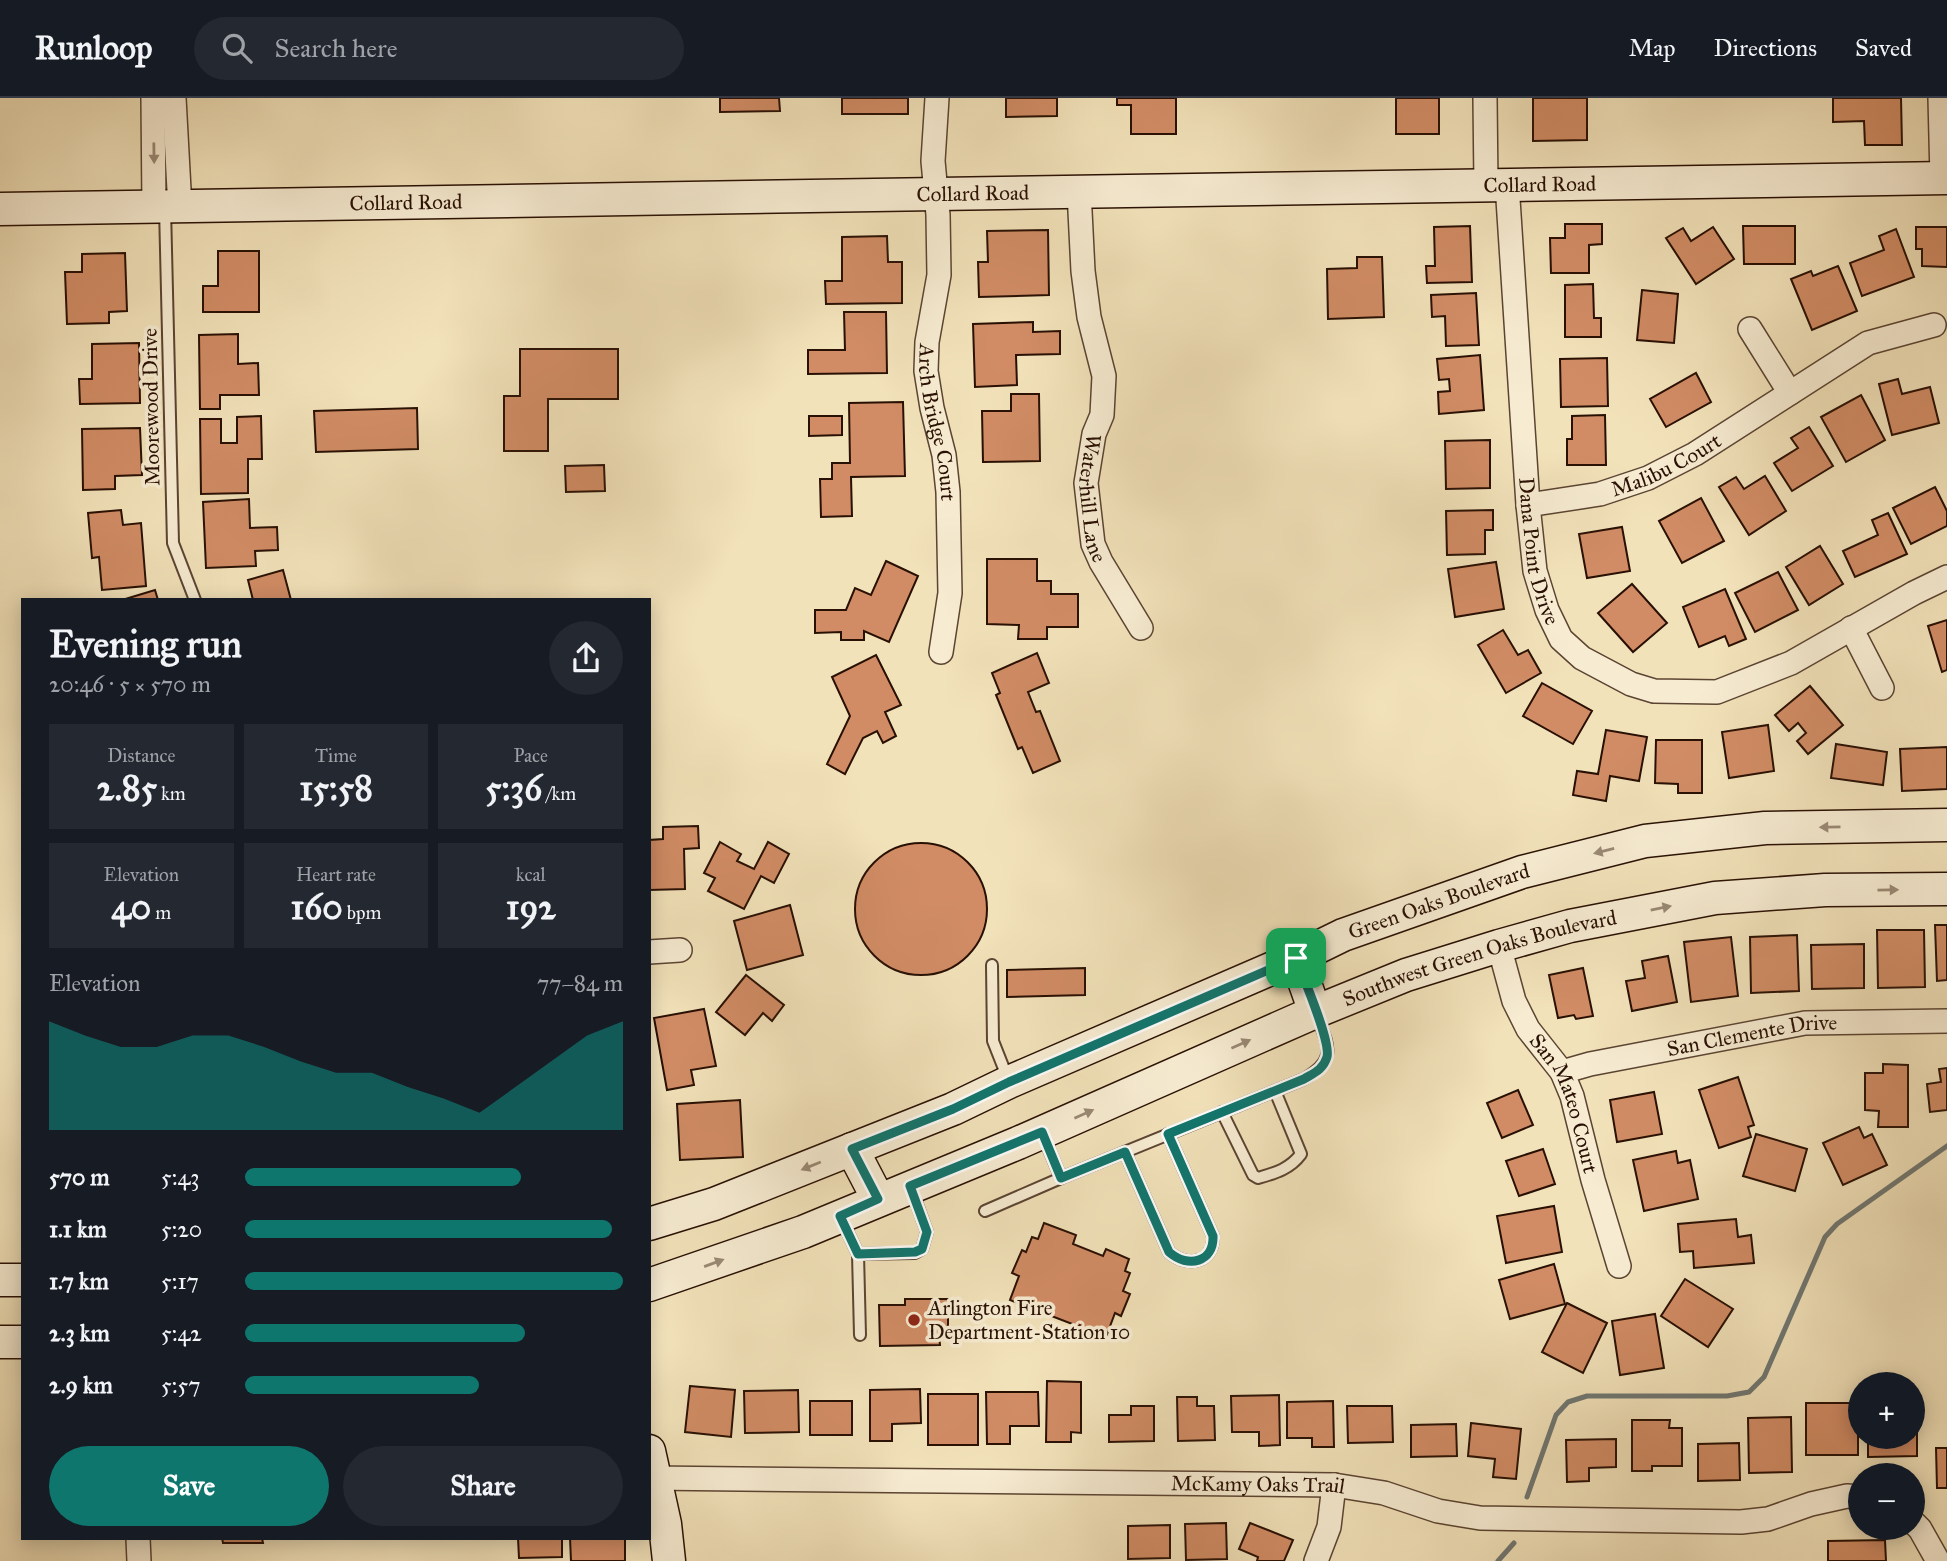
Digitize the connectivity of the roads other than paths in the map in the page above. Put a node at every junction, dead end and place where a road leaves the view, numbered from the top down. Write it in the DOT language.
graph roads {
  1 [pos="153,98"];
  2 [pos="174,98"];
  3 [pos="937,98"];
  4 [pos="1485,98"];
  5 [pos="1940,98"];
  6 [pos="1945,178"];
  7 [pos="1497,184"];
  8 [pos="1079,191"];
  9 [pos="935,195"];
  10 [pos="166,208"];
  11 [pos="0,209"];
  12 [pos="1934,326"];
  13 [pos="1750,329"];
  14 [pos="1790,393"];
  15 [pos="1528,505"];
  16 [pos="1947,577"];
  17 [pos="194,598"];
  18 [pos="1141,628"];
  19 [pos="1851,628"];
  20 [pos="941,652"];
  21 [pos="1882,688"];
  22 [pos="1947,825"];
  23 [pos="1947,889"];
  24 [pos="1499,946"];
  25 [pos="680,950"];
  26 [pos="651,953"];
  27 [pos="1296,958"];
  28 [pos="992,965"];
  29 [pos="1315,1012"];
  30 [pos="1947,1021"];
  31 [pos="1562,1072"];
  32 [pos="1009,1082"];
  33 [pos="1275,1091"];
  34 [pos="1222,1112"];
  35 [pos="1042,1132"];
  36 [pos="1168,1134"];
  37 [pos="852,1149"];
  38 [pos="1125,1152"];
  39 [pos="1061,1178"];
  40 [pos="910,1186"];
  41 [pos="878,1199"];
  42 [pos="985,1211"];
  43 [pos="840,1216"];
  44 [pos="651,1223"];
  45 [pos="858,1254"];
  46 [pos="1619,1266"];
  47 [pos="0,1280"];
  48 [pos="21,1280"];
  49 [pos="651,1284"];
  50 [pos="860,1335"];
  51 [pos="0,1342"];
  52 [pos="21,1342"];
  53 [pos="652,1469"];
  54 [pos="1334,1485"];
  55 [pos="1848,1496"];
  56 [pos="1925,1538"];
  57 [pos="138,1540"];
  58 [pos="139,1561"];
  59 [pos="669,1561"];
  60 [pos="1316,1561"];
  61 [pos="1938,1561"];
  1 -- 10 [label="street, one-way"];
  2 -- 10 [label="street"];
  3 -- 9 [label="street, Arch Bridge Court"];
  4 -- 7 [label="street, Dana Point Drive"];
  5 -- 6 [label="street"];
  6 -- 7 [label="main road, Collard Road"];
  7 -- 8 [label="main road, Collard Road"];
  7 -- 15 [label="street, Dana Point Drive"];
  8 -- 9 [label="main road, Collard Road"];
  8 -- 18 [label="street, Waterhill Lane"];
  9 -- 10 [label="main road, Collard Road"];
  9 -- 20 [label="street, Arch Bridge Court"];
  10 -- 11 [label="main road, Collard Road"];
  10 -- 17 [label="lane, Moorewood Drive"];
  12 -- 14 [label="street, Malibu Court"];
  13 -- 14 [label="street"];
  14 -- 15 [label="street, Malibu Court"];
  15 -- 19 [label="street, Dana Point Drive"];
  16 -- 19 [label="street, Dana Point Drive"];
  19 -- 21 [label="street"];
  22 -- 27 [label="main road, Green Oaks Boulevard, one-way"];
  24 -- 23 [label="main road, Southwest Green Oaks Boulevard, one-way"];
  24 -- 29 [label="main road, Southwest Green Oaks Boulevard"];
  24 -- 31 [label="street, San Mateo Court"];
  25 -- 26 [label="street"];
  27 -- 29 [label="main road"];
  27 -- 32 [label="main road, Green Oaks Boulevard"];
  28 -- 32 [label="lane"];
  29 -- 33 [label="lane"];
  35 -- 29 [label="main road, Southwest Green Oaks Boulevard, one-way"];
  30 -- 31 [label="street, San Clemente Drive"];
  31 -- 46 [label="street, San Mateo Court"];
  32 -- 37 [label="main road, Green Oaks Boulevard"];
  33 -- 34 [label="lane"];
  33 -- 34 [label="lane"];
  34 -- 36 [label="lane"];
  35 -- 39 [label="lane"];
  35 -- 40 [label="main road, Southwest Green Oaks Boulevard"];
  36 -- 38 [label="lane"];
  36 -- 38 [label="lane"];
  37 -- 41 [label="main road"];
  37 -- 44 [label="main road, Green Oaks Boulevard, one-way"];
  38 -- 39 [label="lane"];
  39 -- 42 [label="lane"];
  40 -- 41 [label="main road, Southwest Green Oaks Boulevard"];
  40 -- 45 [label="lane"];
  41 -- 43 [label="main road, Southwest Green Oaks Boulevard"];
  43 -- 45 [label="lane"];
  49 -- 43 [label="main road, Southwest Green Oaks Boulevard, one-way"];
  45 -- 50 [label="lane"];
  47 -- 48 [label="main road"];
  51 -- 52 [label="main road"];
  53 -- 54 [label="street, McKamy Oaks Trail"];
  53 -- 59 [label="main road"];
  54 -- 55 [label="street, McKamy Oaks Trail"];
  54 -- 60 [label="street"];
  56 -- 61 [label="street"];
  57 -- 58 [label="street"];
}
